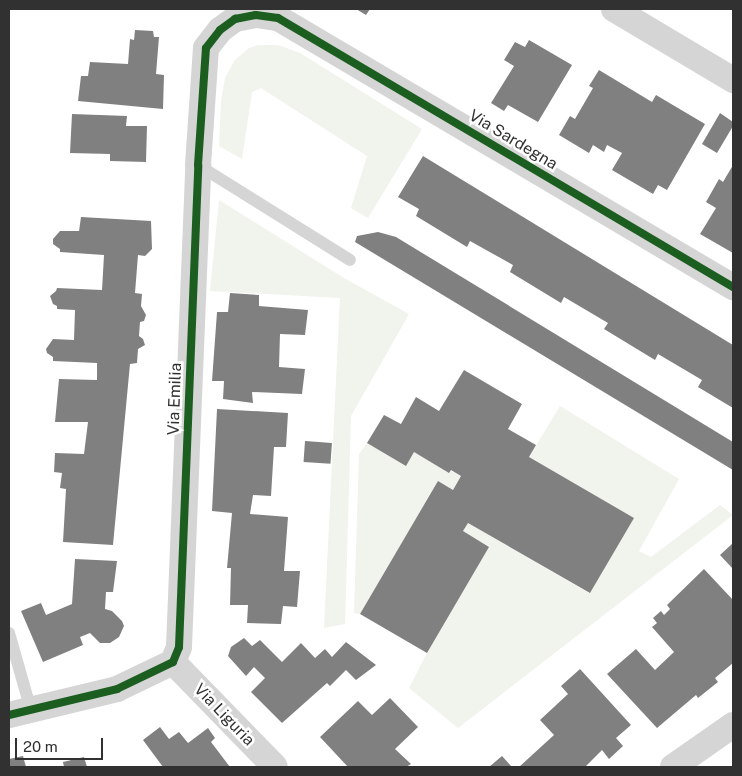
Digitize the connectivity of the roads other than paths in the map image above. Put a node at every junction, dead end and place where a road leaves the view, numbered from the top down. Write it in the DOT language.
graph roads {
  1 [pos="614,9"];
  2 [pos="278,18"];
  3 [pos="733,80"];
  4 [pos="198,165"];
  5 [pos="350,260"];
  6 [pos="733,287"];
  7 [pos="9,634"];
  8 [pos="173,662"];
  9 [pos="20,712"];
  10 [pos="733,724"];
  11 [pos="275,767"];
  12 [pos="673,767"];
  1 -- 3 [label="street"];
  2 -- 4 [label="street, Via Emilia"];
  2 -- 6 [label="street, Via Sardegna"];
  4 -- 5 [label="lane"];
  4 -- 8 [label="street, Via Emilia"];
  7 -- 9 [label="lane"];
  8 -- 9 [label="street"];
  8 -- 11 [label="street, Via Liguria"];
  10 -- 12 [label="street"];
}
